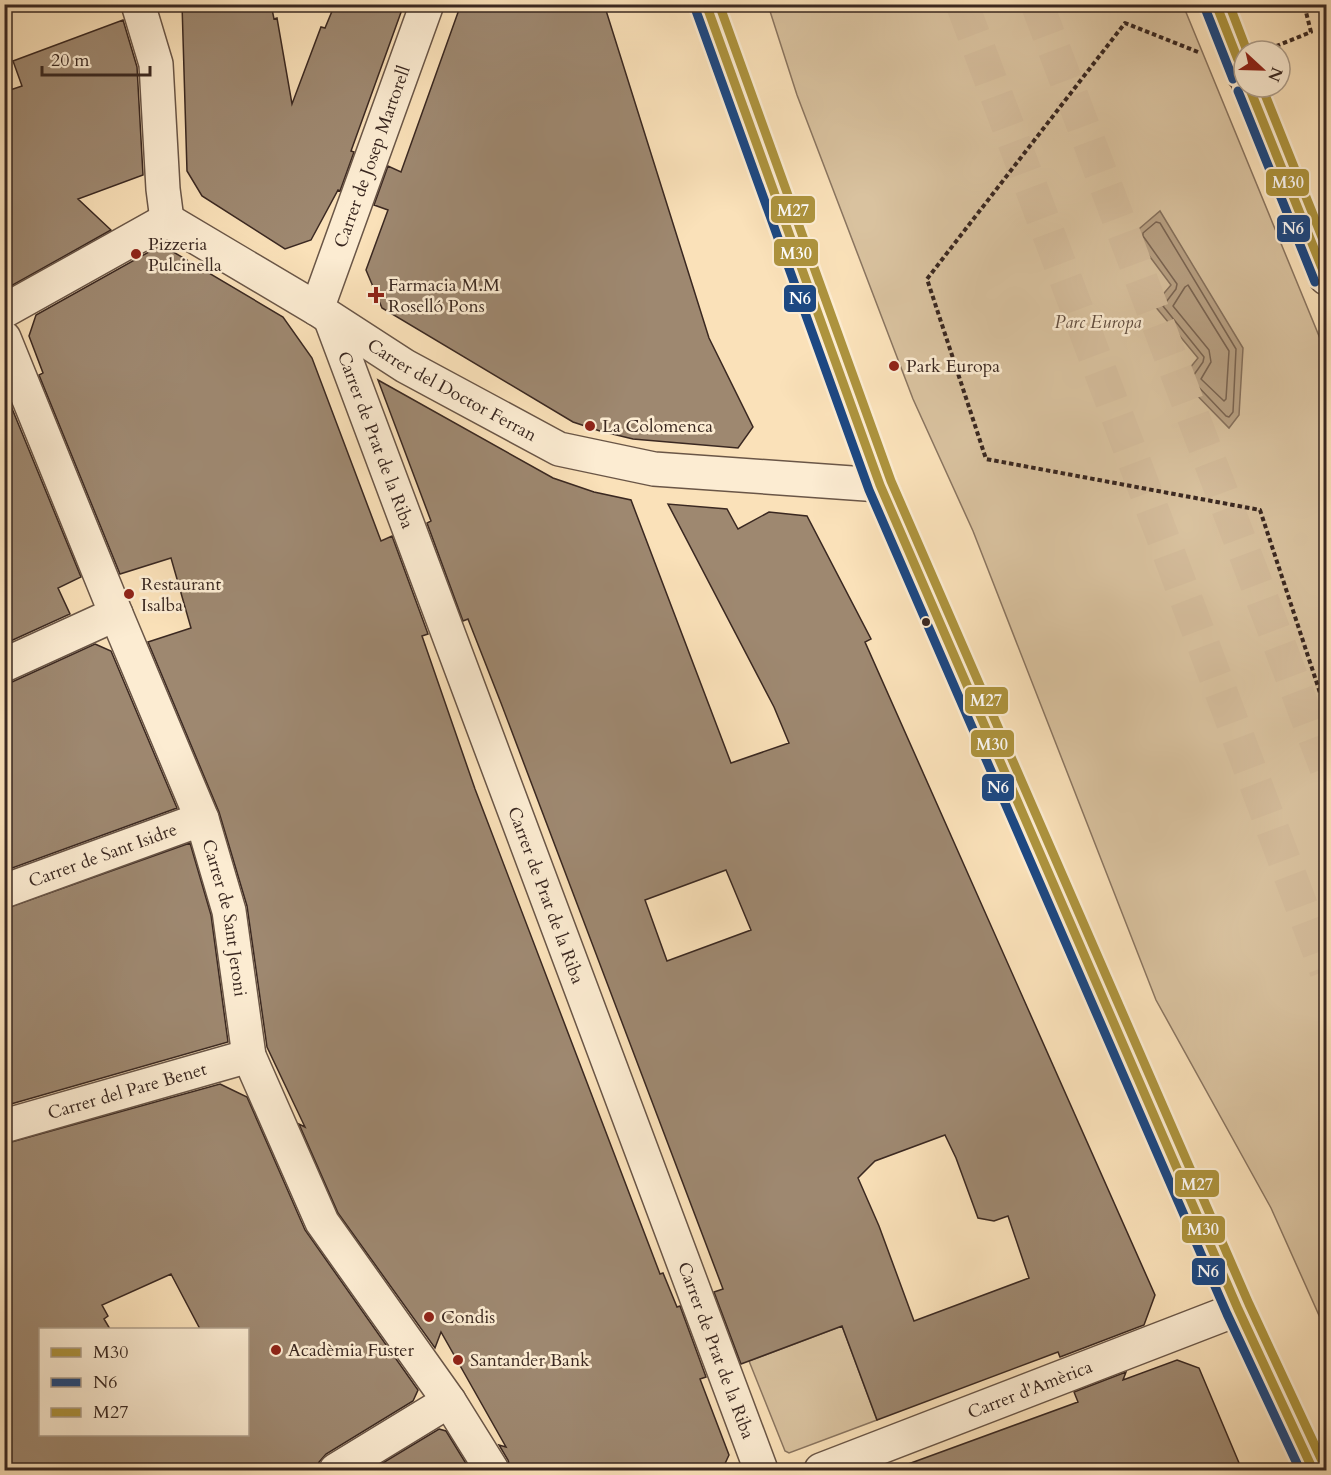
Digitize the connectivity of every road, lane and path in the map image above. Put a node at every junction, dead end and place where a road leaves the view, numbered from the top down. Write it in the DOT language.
graph roads {
  1 [pos="138,4"];
  2 [pos="427,4"];
  3 [pos="706,4"];
  4 [pos="1216,4"];
  5 [pos="1304,4"];
  6 [pos="1234,39"];
  7 [pos="1292,43"];
  8 [pos="1232,63"];
  9 [pos="1260,99"];
  10 [pos="167,220"];
  11 [pos="1326,278"];
  12 [pos="4,311"];
  13 [pos="324,314"];
  14 [pos="4,339"];
  15 [pos="880,484"];
  16 [pos="116,614"];
  17 [pos="4,666"];
  18 [pos="1326,711"];
  19 [pos="202,819"];
  20 [pos="4,891"];
  21 [pos="249,1056"];
  22 [pos="4,1126"];
  23 [pos="1238,1309"];
  24 [pos="449,1401"];
  25 [pos="336,1470"];
  26 [pos="492,1470"];
  27 [pos="761,1470"];
  28 [pos="821,1470"];
  29 [pos="1313,1470"];
  1 -- 10 [label="street"];
  2 -- 13 [label="street, Carrer de Josep Martorell"];
  3 -- 15 [label="street"];
  4 -- 6 [label="street"];
  5 -- 7 [label="path"];
  8 -- 18 [label="path"];
  9 -- 11 [label="street"];
  10 -- 12 [label="street"];
  10 -- 13 [label="street, Carrer del Doctor Ferran"];
  13 -- 15 [label="street, Carrer del Doctor Ferran"];
  13 -- 27 [label="street, Carrer de Prat de la Riba"];
  14 -- 16 [label="street, Carrer de Sant Jeroni"];
  15 -- 23 [label="street"];
  16 -- 17 [label="street"];
  16 -- 19 [label="street, Carrer de Sant Jeroni"];
  19 -- 20 [label="street, Carrer de Sant Isidre"];
  19 -- 21 [label="street, Carrer de Sant Jeroni"];
  21 -- 22 [label="street, Carrer del Pare Benet"];
  21 -- 24 [label="street, Carrer de Sant Jeroni"];
  23 -- 28 [label="street, Carrer d'Amèrica"];
  23 -- 29 [label="street"];
  24 -- 25 [label="street"];
  24 -- 26 [label="street, Carrer de Sant Jeroni"];
}
